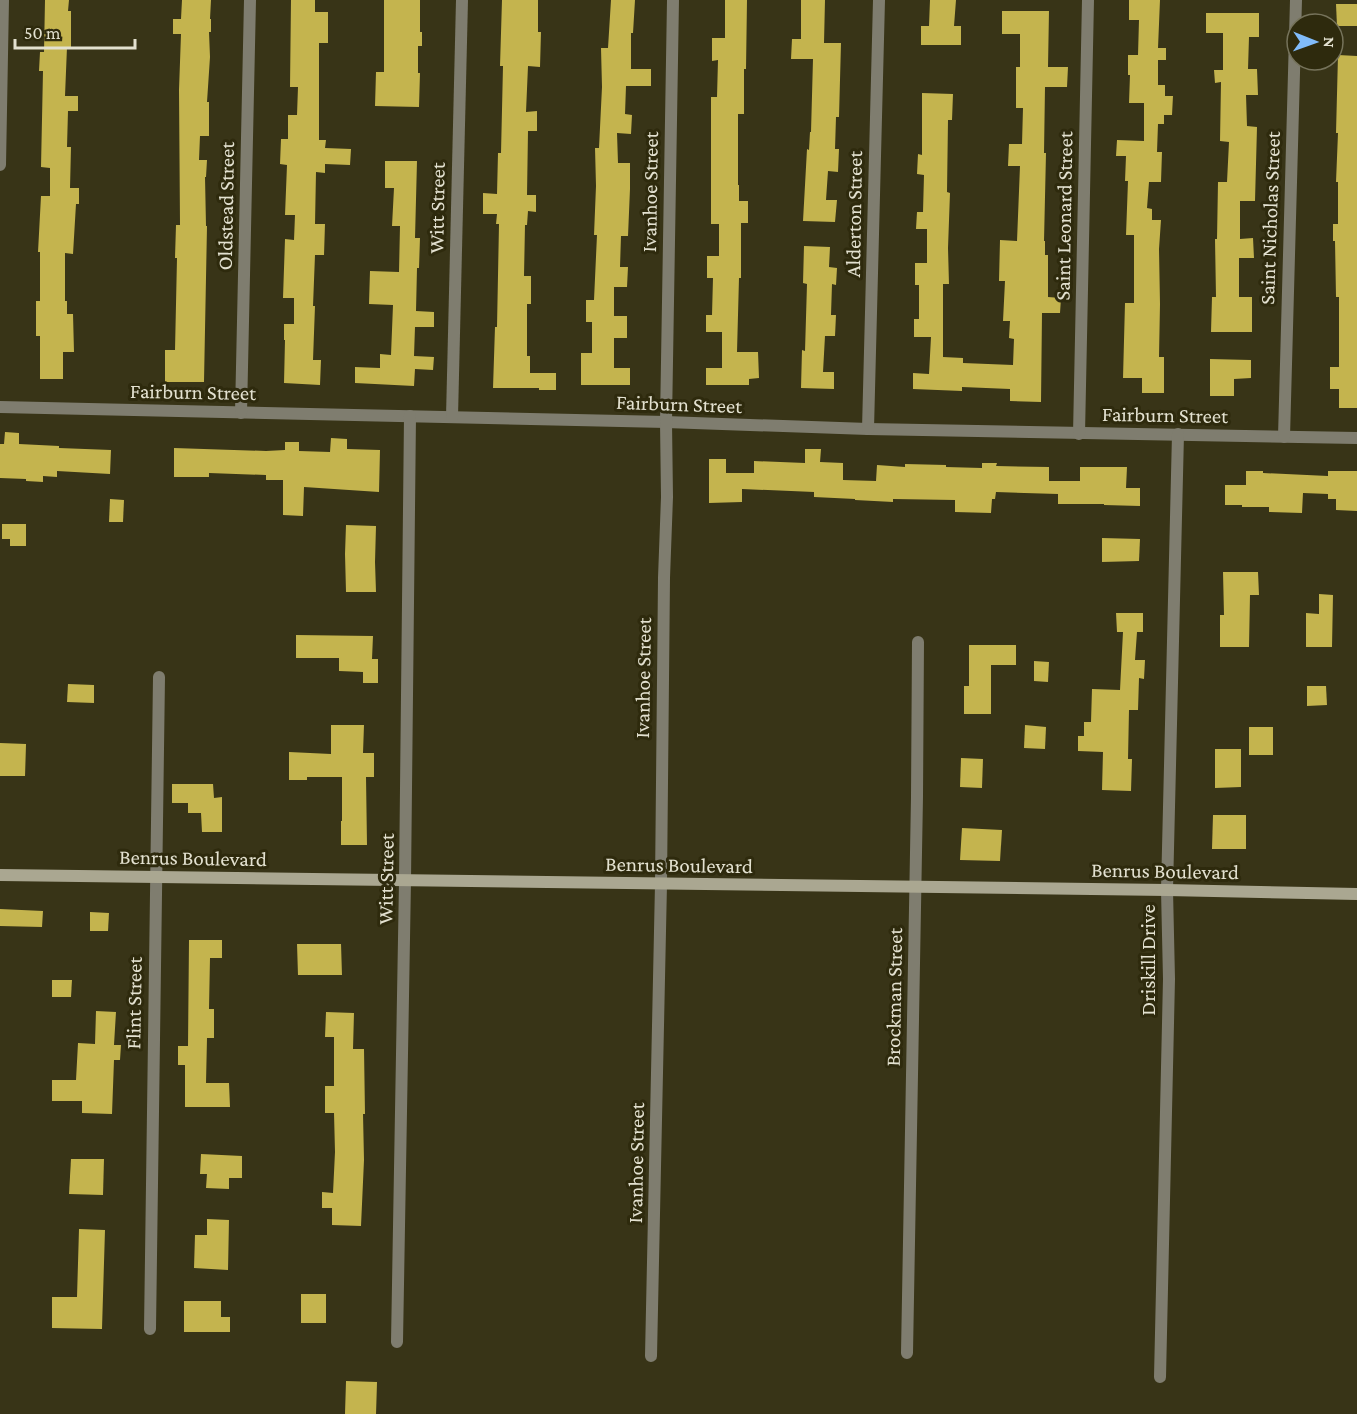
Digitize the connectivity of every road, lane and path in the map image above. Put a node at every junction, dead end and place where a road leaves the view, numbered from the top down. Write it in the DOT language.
graph roads {
  1 [pos="3,0"];
  2 [pos="250,0"];
  3 [pos="462,0"];
  4 [pos="673,0"];
  5 [pos="879,0"];
  6 [pos="1088,0"];
  7 [pos="1296,0"];
  8 [pos="0,165"];
  9 [pos="0,407"];
  10 [pos="241,412"];
  11 [pos="410,416"];
  12 [pos="452,417"];
  13 [pos="666,422"];
  14 [pos="868,429"];
  15 [pos="1079,434"];
  16 [pos="1178,434"];
  17 [pos="1284,436"];
  18 [pos="1357,438"];
  19 [pos="918,642"];
  20 [pos="159,677"];
  21 [pos="0,875"];
  22 [pos="155,877"];
  23 [pos="405,881"];
  24 [pos="661,884"];
  25 [pos="915,887"];
  26 [pos="1167,890"];
  27 [pos="1357,894"];
  28 [pos="150,1329"];
  29 [pos="397,1342"];
  30 [pos="907,1353"];
  31 [pos="651,1356"];
  32 [pos="1160,1377"];
  1 -- 8 [label="street"];
  2 -- 10 [label="street, Oldstead Street"];
  3 -- 12 [label="street, Witt Street"];
  4 -- 13 [label="street, Ivanhoe Street"];
  5 -- 14 [label="street, Alderton Street"];
  6 -- 15 [label="street, Saint Leonard Street"];
  7 -- 17 [label="street, Saint Nicholas Street"];
  9 -- 10 [label="street, Fairburn Street"];
  10 -- 11 [label="street, Fairburn Street"];
  11 -- 12 [label="street, Fairburn Street"];
  11 -- 23 [label="street, Witt Street"];
  12 -- 13 [label="street, Fairburn Street"];
  13 -- 14 [label="street, Fairburn Street"];
  13 -- 24 [label="street, Ivanhoe Street"];
  14 -- 15 [label="street, Fairburn Street"];
  15 -- 16 [label="street, Fairburn Street"];
  16 -- 17 [label="street, Fairburn Street"];
  16 -- 26 [label="street, Driskill Drive"];
  17 -- 18 [label="street, Fairburn Street"];
  19 -- 25 [label="street, Brockman Street"];
  20 -- 22 [label="street, Flint Street"];
  21 -- 22 [label="street, Benrus Boulevard"];
  22 -- 23 [label="street, Benrus Boulevard"];
  22 -- 28 [label="street, Flint Street"];
  23 -- 24 [label="street, Benrus Boulevard"];
  23 -- 29 [label="street, Witt Street"];
  24 -- 25 [label="street, Benrus Boulevard"];
  24 -- 31 [label="street, Ivanhoe Street"];
  25 -- 26 [label="street, Benrus Boulevard"];
  25 -- 30 [label="street, Brockman Street"];
  26 -- 27 [label="street, Benrus Boulevard"];
  26 -- 32 [label="street, Driskill Drive"];
}
